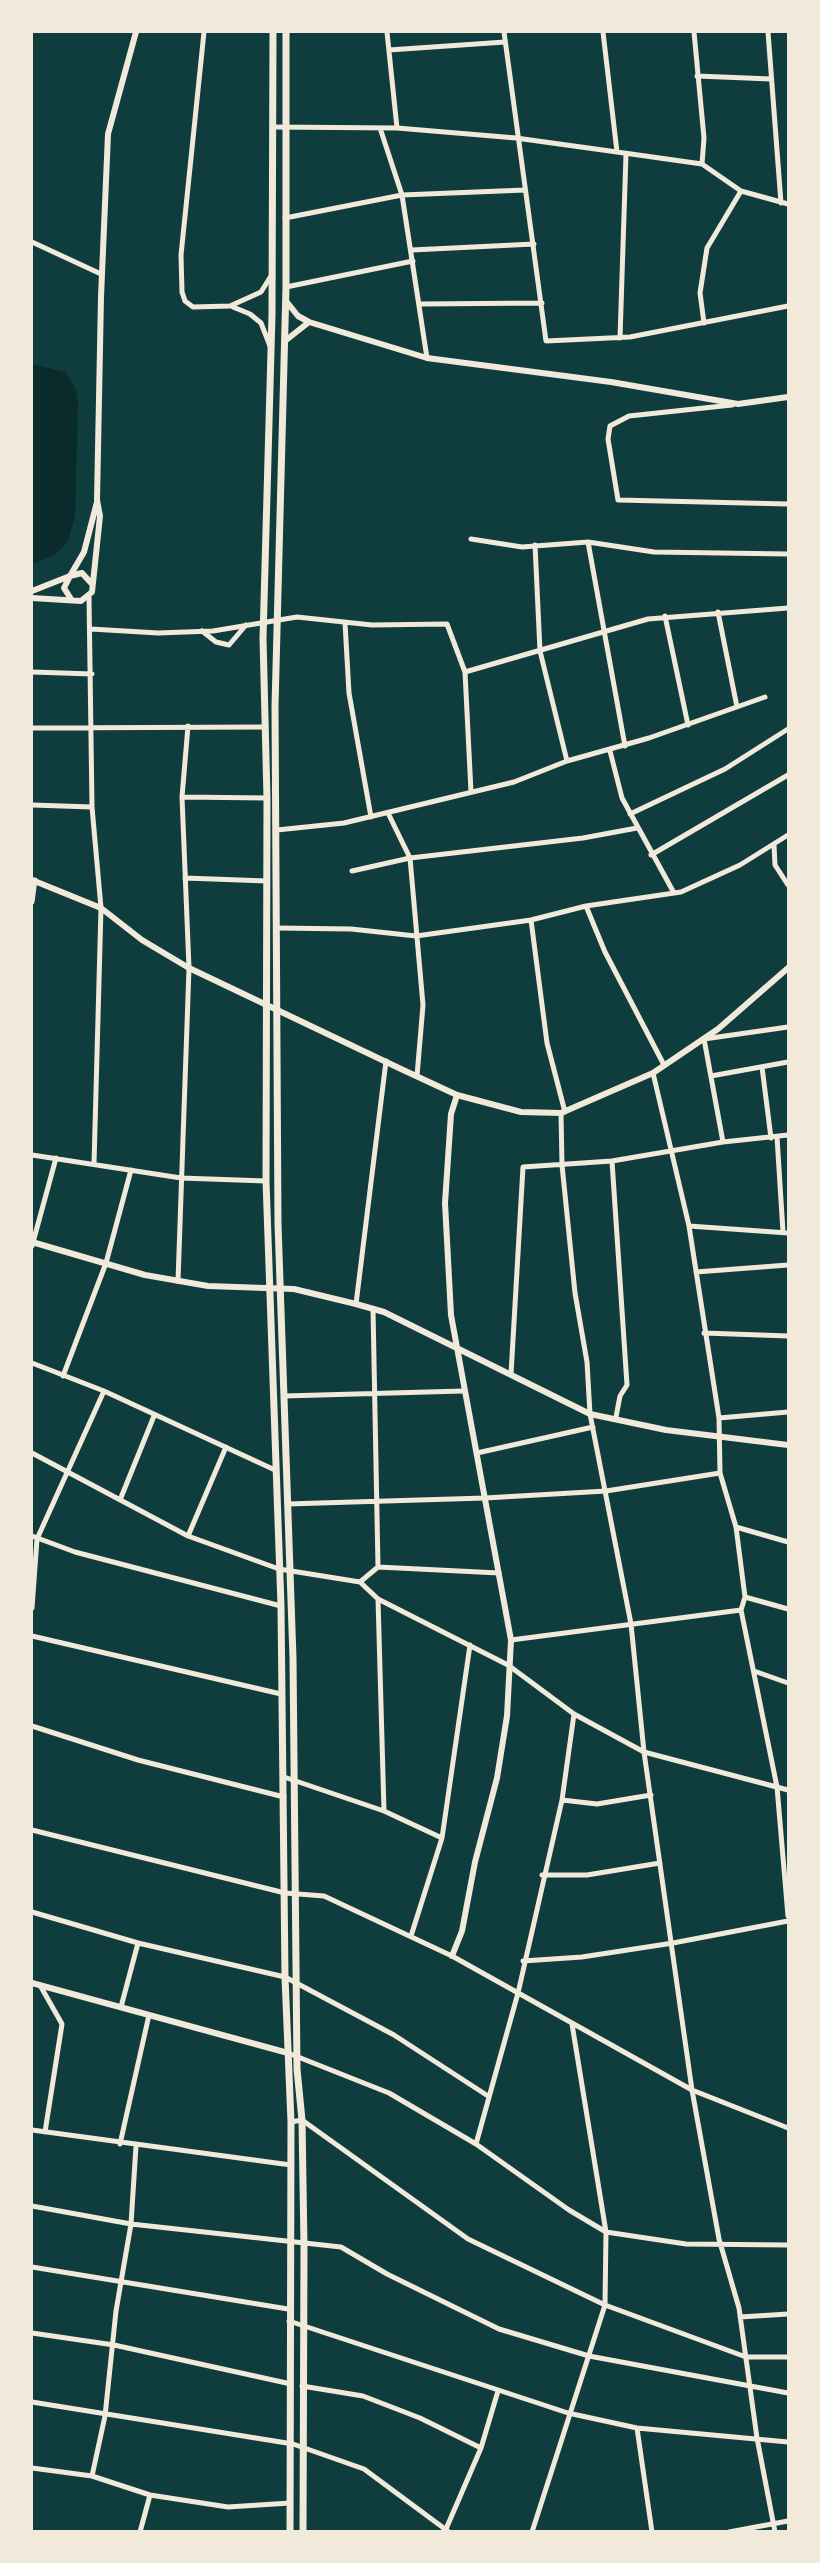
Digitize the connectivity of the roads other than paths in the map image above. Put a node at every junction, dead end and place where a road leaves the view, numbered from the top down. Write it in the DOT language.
graph roads {
  1 [pos="136,32"];
  2 [pos="204,32"];
  3 [pos="273,32"];
  4 [pos="286,32"];
  5 [pos="387,32"];
  6 [pos="504,32"];
  7 [pos="603,32"];
  8 [pos="694,32"];
  9 [pos="768,32"];
  10 [pos="505,42"];
  11 [pos="389,50"];
  12 [pos="697,76"];
  13 [pos="771,79"];
  14 [pos="272,127"];
  15 [pos="286,127"];
  16 [pos="380,128"];
  17 [pos="397,128"];
  18 [pos="516,138"];
  19 [pos="617,152"];
  20 [pos="626,154"];
  21 [pos="702,164"];
  22 [pos="525,190"];
  23 [pos="741,191"];
  24 [pos="402,195"];
  25 [pos="781,203"];
  26 [pos="789,204"];
  27 [pos="285,218"];
  28 [pos="32,242"];
  29 [pos="534,244"];
  30 [pos="412,250"];
  31 [pos="413,261"];
  32 [pos="272,272"];
  33 [pos="102,274"];
  34 [pos="286,288"];
  35 [pos="286,301"];
  36 [pos="542,303"];
  37 [pos="420,304"];
  38 [pos="230,306"];
  39 [pos="789,306"];
  40 [pos="309,323"];
  41 [pos="704,323"];
  42 [pos="620,338"];
  43 [pos="285,341"];
  44 [pos="271,349"];
  45 [pos="426,358"];
  46 [pos="789,397"];
  47 [pos="738,404"];
  48 [pos="97,500"];
  49 [pos="789,504"];
  50 [pos="471,539"];
  51 [pos="587,542"];
  52 [pos="535,545"];
  53 [pos="789,554"];
  54 [pos="70,576"];
  55 [pos="93,587"];
  56 [pos="32,591"];
  57 [pos="89,597"];
  58 [pos="32,598"];
  59 [pos="76,601"];
  60 [pos="789,608"];
  61 [pos="718,612"];
  62 [pos="665,616"];
  63 [pos="345,623"];
  64 [pos="246,625"];
  65 [pos="91,629"];
  66 [pos="202,631"];
  67 [pos="606,632"];
  68 [pos="540,651"];
  69 [pos="32,672"];
  70 [pos="465,672"];
  71 [pos="92,674"];
  72 [pos="765,697"];
  73 [pos="737,707"];
  74 [pos="688,724"];
  75 [pos="92,726"];
  76 [pos="188,726"];
  77 [pos="264,727"];
  78 [pos="32,728"];
  79 [pos="789,729"];
  80 [pos="625,746"];
  81 [pos="610,751"];
  82 [pos="567,761"];
  83 [pos="789,775"];
  84 [pos="471,792"];
  85 [pos="182,797"];
  86 [pos="267,797"];
  87 [pos="32,805"];
  88 [pos="92,807"];
  89 [pos="388,813"];
  90 [pos="630,814"];
  91 [pos="370,817"];
  92 [pos="637,828"];
  93 [pos="277,830"];
  94 [pos="789,835"];
  95 [pos="774,845"];
  96 [pos="651,855"];
  97 [pos="410,858"];
  98 [pos="352,872"];
  99 [pos="185,877"];
  100 [pos="33,880"];
  101 [pos="267,881"];
  102 [pos="789,885"];
  103 [pos="674,893"];
  104 [pos="32,902"];
  105 [pos="586,906"];
  106 [pos="101,908"];
  107 [pos="531,919"];
  108 [pos="277,928"];
  109 [pos="416,936"];
  110 [pos="190,968"];
  111 [pos="789,968"];
  112 [pos="266,1002"];
  113 [pos="277,1008"];
  114 [pos="789,1027"];
  115 [pos="704,1039"];
  116 [pos="386,1061"];
  117 [pos="789,1062"];
  118 [pos="664,1065"];
  119 [pos="762,1067"];
  120 [pos="653,1073"];
  121 [pos="417,1076"];
  122 [pos="711,1076"];
  123 [pos="457,1095"];
  124 [pos="563,1112"];
  125 [pos="789,1135"];
  126 [pos="774,1138"];
  127 [pos="723,1142"];
  128 [pos="672,1152"];
  129 [pos="32,1155"];
  130 [pos="56,1158"];
  131 [pos="612,1161"];
  132 [pos="94,1164"];
  133 [pos="562,1165"];
  134 [pos="131,1170"];
  135 [pos="181,1178"];
  136 [pos="267,1181"];
  137 [pos="689,1226"];
  138 [pos="786,1232"];
  139 [pos="32,1243"];
  140 [pos="106,1263"];
  141 [pos="789,1265"];
  142 [pos="696,1272"];
  143 [pos="178,1281"];
  144 [pos="270,1288"];
  145 [pos="280,1288"];
  146 [pos="356,1304"];
  147 [pos="373,1309"];
  148 [pos="704,1333"];
  149 [pos="789,1336"];
  150 [pos="458,1348"];
  151 [pos="32,1363"];
  152 [pos="512,1374"];
  153 [pos="63,1376"];
  154 [pos="104,1391"];
  155 [pos="463,1391"];
  156 [pos="376,1395"];
  157 [pos="284,1396"];
  158 [pos="789,1412"];
  159 [pos="590,1414"];
  160 [pos="154,1416"];
  161 [pos="616,1417"];
  162 [pos="719,1418"];
  163 [pos="593,1427"];
  164 [pos="717,1436"];
  165 [pos="789,1446"];
  166 [pos="226,1447"];
  167 [pos="32,1453"];
  168 [pos="477,1453"];
  169 [pos="275,1470"];
  170 [pos="720,1473"];
  171 [pos="69,1474"];
  172 [pos="606,1491"];
  173 [pos="485,1498"];
  174 [pos="120,1500"];
  175 [pos="378,1500"];
  176 [pos="287,1504"];
  177 [pos="736,1527"];
  178 [pos="188,1536"];
  179 [pos="34,1537"];
  180 [pos="789,1542"];
  181 [pos="379,1567"];
  182 [pos="279,1569"];
  183 [pos="290,1571"];
  184 [pos="499,1573"];
  185 [pos="360,1582"];
  186 [pos="744,1597"];
  187 [pos="378,1599"];
  188 [pos="281,1606"];
  189 [pos="32,1608"];
  190 [pos="789,1609"];
  191 [pos="741,1610"];
  192 [pos="631,1624"];
  193 [pos="32,1636"];
  194 [pos="511,1640"];
  195 [pos="470,1646"];
  196 [pos="508,1665"];
  197 [pos="754,1671"];
  198 [pos="789,1683"];
  199 [pos="281,1694"];
  200 [pos="574,1714"];
  201 [pos="32,1726"];
  202 [pos="644,1752"];
  203 [pos="284,1777"];
  204 [pos="295,1780"];
  205 [pos="777,1787"];
  206 [pos="789,1790"];
  207 [pos="651,1795"];
  208 [pos="285,1797"];
  209 [pos="562,1800"];
  210 [pos="384,1811"];
  211 [pos="32,1830"];
  212 [pos="442,1838"];
  213 [pos="660,1863"];
  214 [pos="542,1875"];
  215 [pos="285,1893"];
  216 [pos="296,1894"];
  217 [pos="32,1912"];
  218 [pos="789,1918"];
  219 [pos="411,1936"];
  220 [pos="138,1943"];
  221 [pos="673,1944"];
  222 [pos="452,1956"];
  223 [pos="523,1961"];
  224 [pos="285,1977"];
  225 [pos="32,1983"];
  226 [pos="299,1984"];
  227 [pos="41,1987"];
  228 [pos="518,1993"];
  229 [pos="121,2007"];
  230 [pos="149,2015"];
  231 [pos="572,2024"];
  232 [pos="288,2053"];
  233 [pos="297,2056"];
  234 [pos="692,2090"];
  235 [pos="488,2096"];
  236 [pos="302,2120"];
  237 [pos="291,2122"];
  238 [pos="789,2128"];
  239 [pos="32,2130"];
  240 [pos="45,2132"];
  241 [pos="120,2144"];
  242 [pos="476,2144"];
  243 [pos="136,2146"];
  244 [pos="291,2165"];
  245 [pos="32,2206"];
  246 [pos="131,2224"];
  247 [pos="606,2232"];
  248 [pos="292,2241"];
  249 [pos="303,2242"];
  250 [pos="721,2244"];
  251 [pos="789,2245"];
  252 [pos="32,2267"];
  253 [pos="122,2283"];
  254 [pos="605,2305"];
  255 [pos="288,2309"];
  256 [pos="789,2314"];
  257 [pos="740,2318"];
  258 [pos="289,2321"];
  259 [pos="303,2326"];
  260 [pos="32,2333"];
  261 [pos="114,2345"];
  262 [pos="589,2356"];
  263 [pos="746,2357"];
  264 [pos="789,2357"];
  265 [pos="290,2384"];
  266 [pos="302,2386"];
  267 [pos="750,2386"];
  268 [pos="498,2391"];
  269 [pos="789,2393"];
  270 [pos="32,2402"];
  271 [pos="568,2413"];
  272 [pos="105,2416"];
  273 [pos="636,2428"];
  274 [pos="757,2438"];
  275 [pos="789,2442"];
  276 [pos="293,2444"];
  277 [pos="302,2447"];
  278 [pos="481,2448"];
  279 [pos="32,2468"];
  280 [pos="92,2476"];
  281 [pos="150,2495"];
  282 [pos="290,2503"];
  283 [pos="789,2521"];
  284 [pos="774,2523"];
  285 [pos="447,2530"];
  286 [pos="140,2532"];
  287 [pos="290,2532"];
  288 [pos="303,2532"];
  289 [pos="532,2532"];
  290 [pos="652,2532"];
  291 [pos="729,2532"];
  292 [pos="775,2532"];
  1 -- 33 [label="street"];
  2 -- 38 [label="street"];
  3 -- 14 [label="main road"];
  4 -- 15 [label="main road"];
  5 -- 11 [label="street"];
  6 -- 10 [label="street"];
  7 -- 19 [label="street"];
  8 -- 12 [label="street"];
  9 -- 13 [label="street"];
  10 -- 11 [label="street"];
  10 -- 18 [label="street"];
  11 -- 17 [label="street"];
  12 -- 13 [label="street"];
  12 -- 21 [label="street"];
  13 -- 25 [label="street"];
  14 -- 15 [label="street"];
  14 -- 32 [label="main road"];
  15 -- 16 [label="street"];
  15 -- 27 [label="main road"];
  16 -- 17 [label="street"];
  16 -- 24 [label="street"];
  17 -- 18 [label="street"];
  18 -- 19 [label="street"];
  18 -- 22 [label="street"];
  19 -- 20 [label="street"];
  20 -- 21 [label="street"];
  20 -- 42 [label="street"];
  21 -- 23 [label="street"];
  22 -- 24 [label="street"];
  22 -- 29 [label="street"];
  23 -- 25 [label="street"];
  23 -- 41 [label="street"];
  24 -- 27 [label="street"];
  24 -- 30 [label="street"];
  25 -- 26 [label="street"];
  27 -- 34 [label="main road"];
  28 -- 33 [label="street"];
  29 -- 30 [label="street"];
  29 -- 36 [label="street"];
  30 -- 31 [label="street"];
  31 -- 34 [label="street"];
  31 -- 37 [label="street"];
  32 -- 38 [label="street"];
  32 -- 44 [label="main road"];
  33 -- 48 [label="street"];
  34 -- 35 [label="main road"];
  35 -- 40 [label="street"];
  35 -- 43 [label="main road"];
  36 -- 37 [label="street"];
  36 -- 42 [label="street"];
  37 -- 45 [label="street"];
  38 -- 44 [label="street"];
  39 -- 41 [label="street"];
  40 -- 43 [label="street"];
  40 -- 45 [label="street"];
  41 -- 42 [label="street"];
  43 -- 93 [label="main road"];
  44 -- 77 [label="main road"];
  45 -- 47 [label="street"];
  46 -- 47 [label="street"];
  47 -- 49 [label="street"];
  48 -- 54 [label="street"];
  48 -- 55 [label="street"];
  50 -- 52 [label="street"];
  51 -- 52 [label="street"];
  51 -- 53 [label="street"];
  51 -- 67 [label="street"];
  52 -- 68 [label="street"];
  54 -- 55 [label="street"];
  54 -- 56 [label="street"];
  54 -- 59 [label="street"];
  55 -- 57 [label="street"];
  57 -- 59 [label="street"];
  57 -- 65 [label="street"];
  58 -- 59 [label="street"];
  60 -- 61 [label="street"];
  61 -- 62 [label="street"];
  61 -- 73 [label="street"];
  62 -- 67 [label="street"];
  62 -- 74 [label="street"];
  63 -- 64 [label="street"];
  63 -- 70 [label="street"];
  63 -- 91 [label="street"];
  64 -- 66 [label="street"];
  64 -- 66 [label="street"];
  65 -- 66 [label="street"];
  65 -- 71 [label="street"];
  67 -- 68 [label="street"];
  67 -- 80 [label="street"];
  68 -- 70 [label="street"];
  68 -- 82 [label="street"];
  69 -- 71 [label="street"];
  70 -- 84 [label="street"];
  71 -- 75 [label="street"];
  72 -- 73 [label="street"];
  73 -- 74 [label="street"];
  74 -- 80 [label="street"];
  75 -- 76 [label="street"];
  75 -- 78 [label="street"];
  75 -- 88 [label="street"];
  76 -- 77 [label="street"];
  76 -- 85 [label="street"];
  77 -- 86 [label="main road"];
  79 -- 90 [label="street"];
  80 -- 81 [label="street"];
  81 -- 82 [label="street"];
  81 -- 90 [label="street"];
  82 -- 84 [label="street"];
  83 -- 96 [label="street"];
  84 -- 89 [label="street"];
  85 -- 86 [label="street"];
  85 -- 99 [label="street"];
  86 -- 101 [label="main road"];
  87 -- 88 [label="street"];
  88 -- 106 [label="street"];
  89 -- 91 [label="street"];
  89 -- 97 [label="street"];
  90 -- 92 [label="street"];
  91 -- 93 [label="street"];
  92 -- 96 [label="street"];
  92 -- 97 [label="street"];
  93 -- 108 [label="main road"];
  94 -- 95 [label="street"];
  95 -- 102 [label="street"];
  95 -- 103 [label="street"];
  96 -- 103 [label="street"];
  97 -- 98 [label="street"];
  97 -- 109 [label="street"];
  99 -- 101 [label="street"];
  99 -- 110 [label="street"];
  100 -- 104 [label="street"];
  100 -- 106 [label="street"];
  101 -- 112 [label="main road"];
  103 -- 105 [label="street"];
  105 -- 107 [label="street"];
  105 -- 118 [label="street"];
  106 -- 110 [label="street"];
  106 -- 132 [label="street"];
  107 -- 109 [label="street"];
  107 -- 124 [label="street"];
  108 -- 109 [label="street"];
  108 -- 113 [label="main road"];
  109 -- 121 [label="street"];
  110 -- 112 [label="street"];
  110 -- 135 [label="street"];
  111 -- 115 [label="street"];
  112 -- 113 [label="street"];
  112 -- 136 [label="main road"];
  113 -- 116 [label="street"];
  113 -- 145 [label="main road"];
  114 -- 115 [label="street"];
  115 -- 118 [label="street"];
  115 -- 122 [label="street"];
  116 -- 121 [label="street"];
  116 -- 146 [label="street"];
  117 -- 119 [label="street"];
  118 -- 120 [label="street"];
  119 -- 122 [label="street"];
  119 -- 126 [label="street"];
  120 -- 124 [label="street"];
  120 -- 128 [label="street"];
  121 -- 123 [label="street"];
  122 -- 127 [label="street"];
  123 -- 124 [label="street"];
  123 -- 150 [label="street"];
  124 -- 133 [label="street"];
  125 -- 126 [label="street"];
  126 -- 127 [label="street"];
  126 -- 138 [label="street"];
  127 -- 128 [label="street"];
  128 -- 131 [label="street"];
  128 -- 137 [label="street"];
  129 -- 130 [label="street"];
  130 -- 132 [label="street"];
  130 -- 139 [label="street"];
  131 -- 133 [label="street"];
  131 -- 161 [label="street"];
  132 -- 134 [label="street"];
  133 -- 152 [label="street"];
  133 -- 159 [label="street"];
  134 -- 135 [label="street"];
  134 -- 140 [label="street"];
  135 -- 136 [label="street"];
  135 -- 143 [label="street"];
  136 -- 144 [label="main road"];
  137 -- 138 [label="street"];
  137 -- 142 [label="street"];
  139 -- 140 [label="street"];
  140 -- 143 [label="street"];
  140 -- 153 [label="street"];
  141 -- 142 [label="street"];
  142 -- 148 [label="street"];
  143 -- 144 [label="street"];
  144 -- 145 [label="street"];
  144 -- 169 [label="main road"];
  145 -- 146 [label="street"];
  145 -- 157 [label="main road"];
  146 -- 147 [label="street"];
  147 -- 150 [label="street"];
  147 -- 156 [label="street"];
  148 -- 149 [label="street"];
  148 -- 162 [label="street"];
  150 -- 152 [label="street"];
  150 -- 155 [label="street"];
  151 -- 153 [label="street"];
  152 -- 159 [label="street"];
  153 -- 154 [label="street"];
  154 -- 160 [label="street"];
  154 -- 171 [label="street"];
  155 -- 156 [label="street"];
  155 -- 168 [label="street"];
  156 -- 157 [label="street"];
  156 -- 175 [label="street"];
  157 -- 176 [label="main road"];
  158 -- 162 [label="street"];
  159 -- 161 [label="street"];
  159 -- 163 [label="street"];
  160 -- 166 [label="street"];
  160 -- 174 [label="street"];
  161 -- 164 [label="street"];
  162 -- 164 [label="street"];
  163 -- 168 [label="street"];
  163 -- 172 [label="street"];
  164 -- 165 [label="street"];
  164 -- 170 [label="street"];
  166 -- 169 [label="street"];
  166 -- 178 [label="street"];
  167 -- 171 [label="street"];
  168 -- 173 [label="street"];
  169 -- 182 [label="main road"];
  170 -- 172 [label="street"];
  170 -- 177 [label="street"];
  171 -- 174 [label="street"];
  171 -- 179 [label="street"];
  172 -- 173 [label="street"];
  172 -- 192 [label="street"];
  173 -- 175 [label="street"];
  173 -- 184 [label="street"];
  174 -- 178 [label="street"];
  175 -- 176 [label="street"];
  175 -- 181 [label="street"];
  176 -- 183 [label="main road"];
  177 -- 180 [label="street"];
  177 -- 186 [label="street"];
  178 -- 182 [label="street"];
  179 -- 188 [label="street"];
  179 -- 189 [label="street"];
  181 -- 184 [label="street"];
  181 -- 185 [label="street"];
  182 -- 183 [label="street"];
  182 -- 188 [label="main road"];
  183 -- 185 [label="street"];
  183 -- 204 [label="main road"];
  184 -- 194 [label="street"];
  185 -- 187 [label="street"];
  186 -- 190 [label="street"];
  186 -- 191 [label="street"];
  187 -- 195 [label="street"];
  187 -- 210 [label="street"];
  188 -- 199 [label="main road"];
  191 -- 192 [label="street"];
  191 -- 197 [label="street"];
  192 -- 194 [label="street"];
  192 -- 202 [label="street"];
  193 -- 199 [label="street"];
  194 -- 196 [label="street"];
  195 -- 196 [label="street"];
  195 -- 212 [label="street"];
  196 -- 200 [label="street"];
  196 -- 222 [label="street"];
  197 -- 198 [label="street"];
  197 -- 205 [label="street"];
  199 -- 203 [label="main road"];
  200 -- 202 [label="street"];
  200 -- 209 [label="street"];
  201 -- 208 [label="street"];
  202 -- 205 [label="street"];
  202 -- 207 [label="street"];
  203 -- 204 [label="street"];
  203 -- 208 [label="main road"];
  204 -- 210 [label="street"];
  204 -- 216 [label="main road"];
  205 -- 206 [label="street"];
  205 -- 218 [label="street"];
  207 -- 209 [label="street"];
  207 -- 213 [label="street"];
  208 -- 215 [label="main road"];
  209 -- 214 [label="street"];
  210 -- 212 [label="street"];
  211 -- 215 [label="street"];
  212 -- 219 [label="street"];
  213 -- 214 [label="street"];
  213 -- 221 [label="street"];
  214 -- 223 [label="street"];
  215 -- 216 [label="street"];
  215 -- 224 [label="main road"];
  216 -- 219 [label="street"];
  216 -- 226 [label="main road"];
  217 -- 220 [label="street"];
  218 -- 221 [label="street"];
  219 -- 222 [label="street"];
  220 -- 224 [label="street"];
  220 -- 229 [label="street"];
  221 -- 223 [label="street"];
  221 -- 234 [label="street"];
  222 -- 228 [label="street"];
  223 -- 228 [label="street"];
  224 -- 226 [label="street"];
  224 -- 232 [label="main road"];
  225 -- 227 [label="street"];
  226 -- 233 [label="main road"];
  226 -- 235 [label="street"];
  227 -- 229 [label="street"];
  227 -- 240 [label="street"];
  228 -- 231 [label="street"];
  228 -- 235 [label="street"];
  229 -- 230 [label="street"];
  230 -- 232 [label="street"];
  230 -- 241 [label="street"];
  231 -- 234 [label="street"];
  231 -- 247 [label="street"];
  232 -- 233 [label="street"];
  232 -- 237 [label="main road"];
  233 -- 236 [label="main road"];
  233 -- 242 [label="street"];
  234 -- 238 [label="street"];
  234 -- 250 [label="street"];
  235 -- 242 [label="street"];
  236 -- 237 [label="street"];
  236 -- 249 [label="main road"];
  236 -- 254 [label="street"];
  237 -- 244 [label="main road"];
  239 -- 240 [label="street"];
  240 -- 241 [label="street"];
  241 -- 243 [label="street"];
  242 -- 247 [label="street"];
  243 -- 244 [label="street"];
  243 -- 246 [label="street"];
  244 -- 248 [label="main road"];
  245 -- 246 [label="street"];
  246 -- 248 [label="street"];
  246 -- 253 [label="street"];
  247 -- 250 [label="street"];
  247 -- 254 [label="street"];
  248 -- 249 [label="street"];
  248 -- 255 [label="main road"];
  249 -- 259 [label="main road"];
  249 -- 262 [label="street"];
  250 -- 251 [label="street"];
  250 -- 257 [label="street"];
  252 -- 253 [label="street"];
  253 -- 255 [label="street"];
  253 -- 261 [label="street"];
  254 -- 262 [label="street"];
  254 -- 263 [label="street"];
  255 -- 258 [label="main road"];
  256 -- 257 [label="street"];
  257 -- 263 [label="street"];
  258 -- 259 [label="street"];
  258 -- 265 [label="main road"];
  259 -- 266 [label="main road"];
  259 -- 268 [label="street"];
  260 -- 261 [label="street"];
  261 -- 265 [label="street"];
  261 -- 272 [label="street"];
  262 -- 267 [label="street"];
  262 -- 271 [label="street"];
  263 -- 264 [label="street"];
  263 -- 267 [label="street"];
  265 -- 276 [label="main road"];
  266 -- 277 [label="main road"];
  266 -- 278 [label="street"];
  267 -- 269 [label="street"];
  267 -- 274 [label="street"];
  268 -- 271 [label="street"];
  268 -- 278 [label="street"];
  270 -- 272 [label="street"];
  271 -- 273 [label="street"];
  271 -- 289 [label="street"];
  272 -- 276 [label="street"];
  272 -- 280 [label="street"];
  273 -- 274 [label="street"];
  273 -- 290 [label="street"];
  274 -- 275 [label="street"];
  274 -- 284 [label="street"];
  276 -- 277 [label="street"];
  276 -- 282 [label="main road"];
  277 -- 285 [label="street"];
  277 -- 288 [label="main road"];
  278 -- 285 [label="street"];
  279 -- 280 [label="street"];
  280 -- 281 [label="street"];
  281 -- 282 [label="street"];
  281 -- 286 [label="street"];
  282 -- 287 [label="main road"];
  283 -- 284 [label="street"];
  284 -- 291 [label="street"];
  284 -- 292 [label="street"];
}
